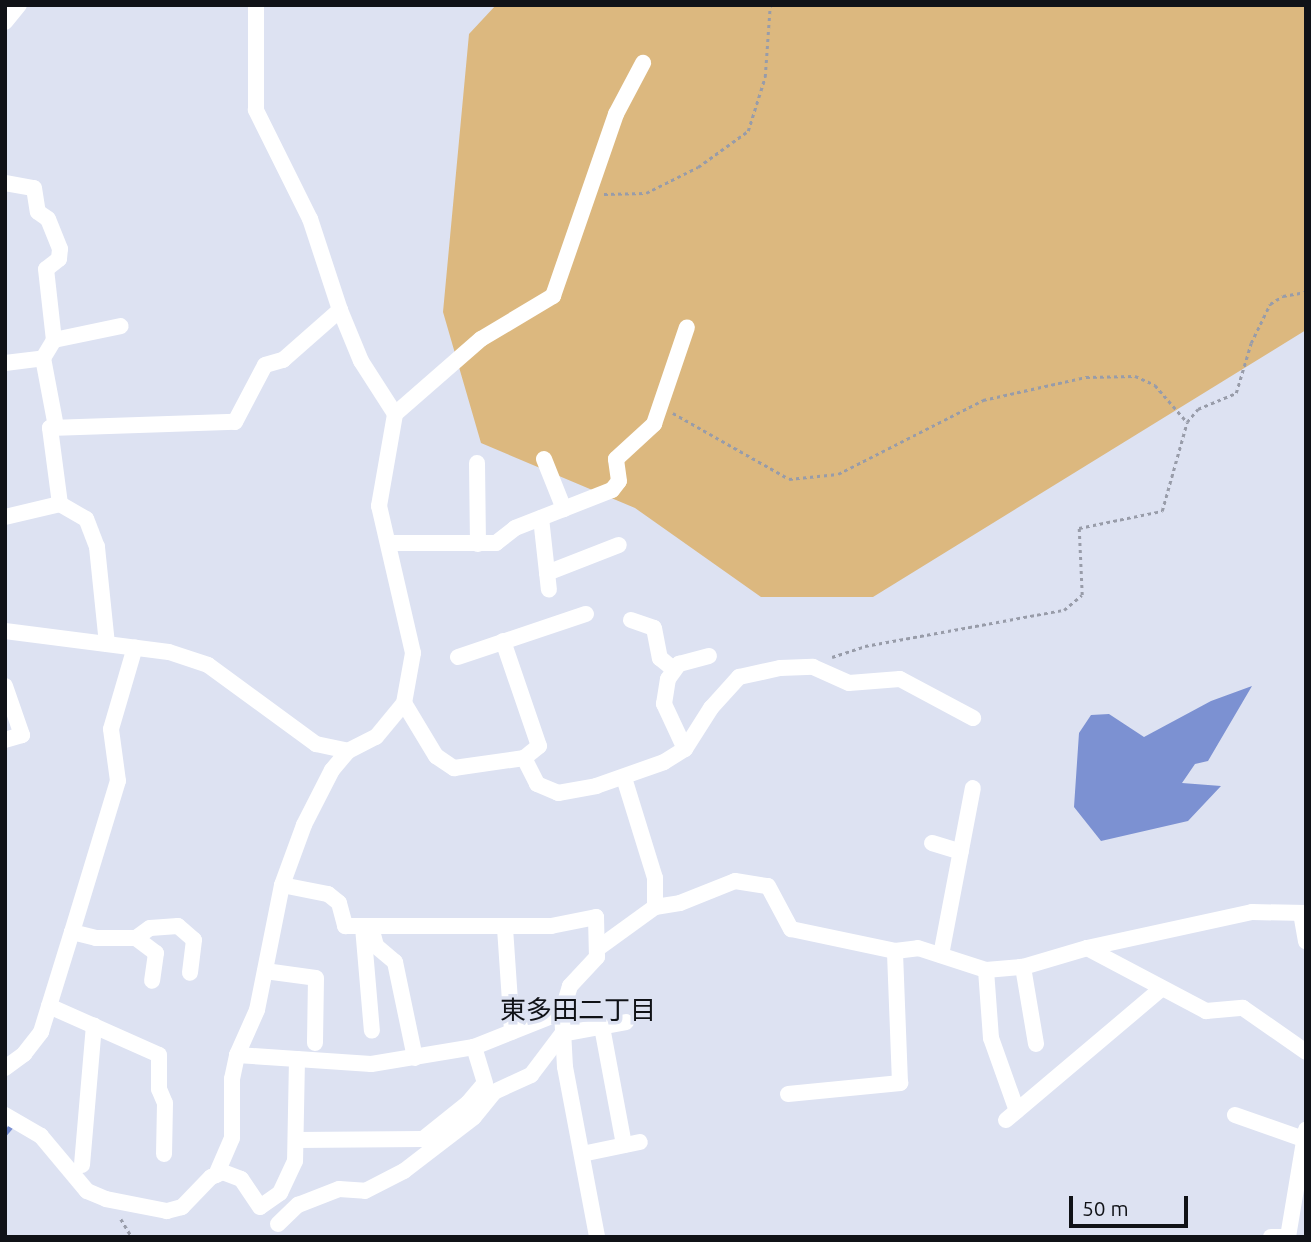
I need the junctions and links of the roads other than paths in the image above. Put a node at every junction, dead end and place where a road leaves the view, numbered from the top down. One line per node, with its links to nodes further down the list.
1 (19, 5): 3 (street)
2 (256, 5): 6 (street)
3 (5, 22)
4 (643, 63): 12 (street)
5 (5, 183): 9 (street)
6 (340, 310): 12 (street); 13 (street)
7 (121, 326): 9 (street)
8 (687, 327): 17 (street)
9 (54, 340): 10 (street)
10 (43, 358): 11 (street); 13 (street)
11 (5, 363)
12 (396, 414): 20 (street)
13 (56, 428): 16 (street)
14 (544, 459): 17 (street)
15 (477, 463): 21 (street)
16 (60, 504): 18 (street); 29 (street)
17 (564, 509): 19 (street)
18 (5, 517)
19 (541, 518): 21 (street); 23 (street)
20 (390, 543): 21 (street); 35 (street)
21 (478, 544)
22 (619, 545): 23 (street)
23 (547, 573): 24 (street)
24 (549, 590)
25 (586, 614): 28 (street)
26 (631, 620): 33 (street)
27 (5, 631): 29 (street)
28 (503, 641): 32 (street); 40 (street)
29 (107, 644): 30 (street)
30 (135, 647): 39 (street); 50 (street)
31 (709, 656): 33 (street)
32 (458, 657)
33 (673, 669): 38 (street)
34 (5, 686): 37 (street)
35 (404, 703): 39 (street); 40 (street)
36 (972, 719): 38 (street)
37 (5, 740)
38 (685, 749): 41 (street)
39 (348, 751): 45 (street)
40 (524, 758): 41 (street)
41 (624, 778): 46 (street)
42 (974, 788): 44 (street)
43 (932, 843): 44 (street)
44 (961, 852): 56 (street)
45 (282, 885): 48 (street); 59 (street)
46 (655, 907): 54 (street); 55 (street)
47 (1303, 913): 52 (street); 53 (street)
48 (367, 927): 49 (street); 68 (street); 76 (street)
49 (505, 928): 54 (street); 69 (street)
50 (72, 932): 51 (street); 63 (street)
51 (136, 938): 60 (street); 61 (street)
52 (1306, 942)
53 (1087, 948): 57 (street); 62 (street)
54 (597, 949): 64 (street)
55 (895, 951): 56 (street); 79 (street)
56 (941, 955): 58 (street)
57 (1023, 967): 58 (street); 72 (street)
58 (986, 970): 62 (street)
59 (265, 971): 71 (street); 75 (street)
60 (190, 973)
61 (152, 981)
62 (1161, 989): 74 (street)
63 (49, 1006): 66 (street); 78 (street)
64 (562, 1012): 69 (street); 70 (street)
65 (626, 1022): 67 (street)
66 (94, 1026): 84 (street); 86 (street)
67 (602, 1027): 70 (street); 85 (street)
68 (372, 1031)
69 (512, 1032): 73 (street)
70 (562, 1034): 85 (street); 89 (street)
71 (315, 1043)
72 (1036, 1044)
73 (474, 1047): 76 (street); 83 (street)
74 (1306, 1052)
75 (237, 1055): 77 (street); 87 (street)
76 (415, 1058): 77 (street)
77 (297, 1059): 83 (street)
78 (5, 1068)
79 (788, 1094)
80 (5, 1115): 87 (street)
81 (1235, 1115): 82 (street)
82 (1305, 1136): 92 (street)
83 (296, 1140): 88 (street)
84 (164, 1154)
85 (582, 1154): 90 (street)
86 (82, 1165)
87 (216, 1175): 88 (street)
88 (260, 1207): 89 (street)
89 (283, 1231)
90 (597, 1237)
91 (1271, 1237): 92 (street)
92 (1285, 1237)

